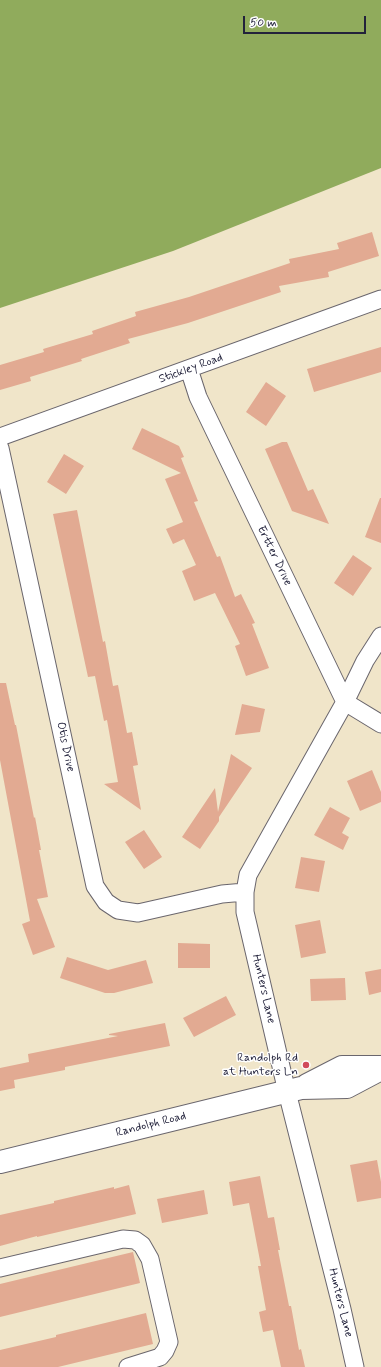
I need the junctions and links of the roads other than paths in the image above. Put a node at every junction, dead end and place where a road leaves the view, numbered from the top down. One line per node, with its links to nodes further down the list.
1 (381, 299): 2 (street, Stickley Road)
2 (189, 369): 3 (street, Stickley Road); 6 (street, Ertter Drive)
3 (0, 437)
4 (0, 448): 8 (street, Otis Drive)
5 (381, 636): 6 (street, Hunters Lane)
6 (345, 702): 7 (street); 8 (street, Hunters Lane)
7 (381, 724)
8 (245, 892): 10 (street, Hunters Lane)
9 (381, 1068): 10 (main road, Randolph Road)
10 (294, 1090): 11 (main road, Randolph Road); 14 (street, Hunters Lane)
11 (0, 1162)
12 (0, 1268): 13 (street)
13 (128, 1367)
14 (355, 1367)

